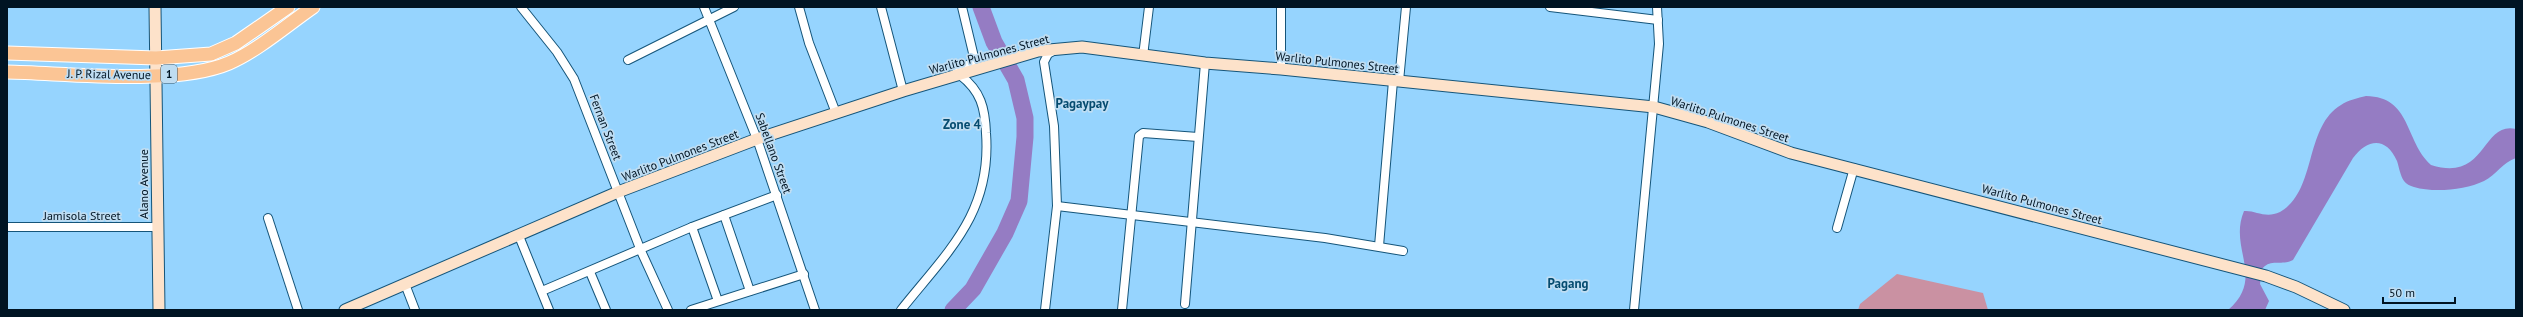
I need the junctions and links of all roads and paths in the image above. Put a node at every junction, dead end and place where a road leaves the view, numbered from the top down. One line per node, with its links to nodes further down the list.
1 (155, 7): 20 (street, Alano Avenue)
2 (288, 7): 20 (main road, J. P. Rizal Avenue / 1)
3 (313, 7): 26 (main road, J. P. Rizal Avenue / 1)
4 (521, 7): 35 (street, Fernan Street)
5 (704, 7): 15 (street, Sabellano Street)
6 (734, 7): 15 (street)
7 (798, 7): 31 (street)
8 (881, 7): 29 (street)
9 (962, 7): 27 (street)
10 (1149, 7): 19 (street)
11 (1281, 7): 23 (street)
12 (1406, 7): 28 (street)
13 (1550, 7): 16 (street)
14 (1658, 7): 16 (street)
15 (710, 20): 21 (street); 33 (street, Sabellano Street)
16 (1658, 20): 30 (street)
17 (1057, 48): 19 (street, Warlito Pulmones Street); 25 (street, Warlito Pulmones Street); 37 (street)
18 (7, 53): 20 (main road, J. P. Rizal Avenue / 1)
19 (1143, 56): 22 (street, Warlito Pulmones Street)
20 (156, 58): 26 (street, Alano Avenue)
21 (628, 60)
22 (1205, 63): 23 (street, Warlito Pulmones Street); 32 (street)
23 (1281, 69): 28 (street, Warlito Pulmones Street)
24 (7, 72): 26 (main road, J. P. Rizal Avenue / 1)
25 (960, 75): 27 (street, Warlito Pulmones Street); 66 (street)
26 (156, 76): 43 (street, Alano Avenue)
27 (949, 78): 29 (street, Warlito Pulmones Street)
28 (1396, 81): 30 (street, Warlito Pulmones Street); 47 (street)
29 (903, 91): 31 (street, Warlito Pulmones Street)
30 (1654, 107): 34 (street, Warlito Pulmones Street); 69 (street)
31 (836, 113): 33 (street, Warlito Pulmones Street)
32 (1198, 137): 39 (street); 41 (street)
33 (757, 140): 35 (street, Warlito Pulmones Street); 36 (street, Sabellano Street)
34 (1854, 168): 45 (street); 70 (street, Warlito Pulmones Street)
35 (618, 192): 46 (street, Warlito Pulmones Street); 48 (street, Fernan Street)
36 (777, 195): 38 (street); 51 (street, Sabellano Street)
37 (1057, 206): 39 (street); 67 (street)
38 (724, 215): 44 (street); 54 (street)
39 (1131, 215): 41 (street); 68 (street)
40 (268, 218): 58 (street)
41 (1192, 222): 47 (street); 56 (street)
42 (7, 227): 43 (street, Jamisola Street)
43 (156, 227): 57 (street, Alano Avenue)
44 (692, 227): 48 (street); 55 (street)
45 (1837, 228)
46 (519, 236): 52 (street, Warlito Pulmones Street); 53 (street)
47 (1379, 246): 49 (street)
48 (641, 251): 50 (street); 63 (street, Fernan Street)
49 (1404, 251)
50 (590, 272): 53 (street); 62 (street)
51 (804, 274): 54 (street); 65 (street, Sabellano Street)
52 (405, 284): 59 (street, Warlito Pulmones Street); 60 (street)
53 (542, 291): 61 (street)
54 (750, 291): 55 (street)
55 (718, 301): 64 (street)
56 (1186, 304)
57 (159, 310)
58 (298, 310)
59 (345, 310)
60 (415, 310)
61 (549, 310)
62 (606, 310)
63 (668, 310)
64 (691, 310)
65 (815, 310)
66 (900, 310)
67 (1045, 310)
68 (1122, 310)
69 (1634, 310)
70 (2344, 310)

